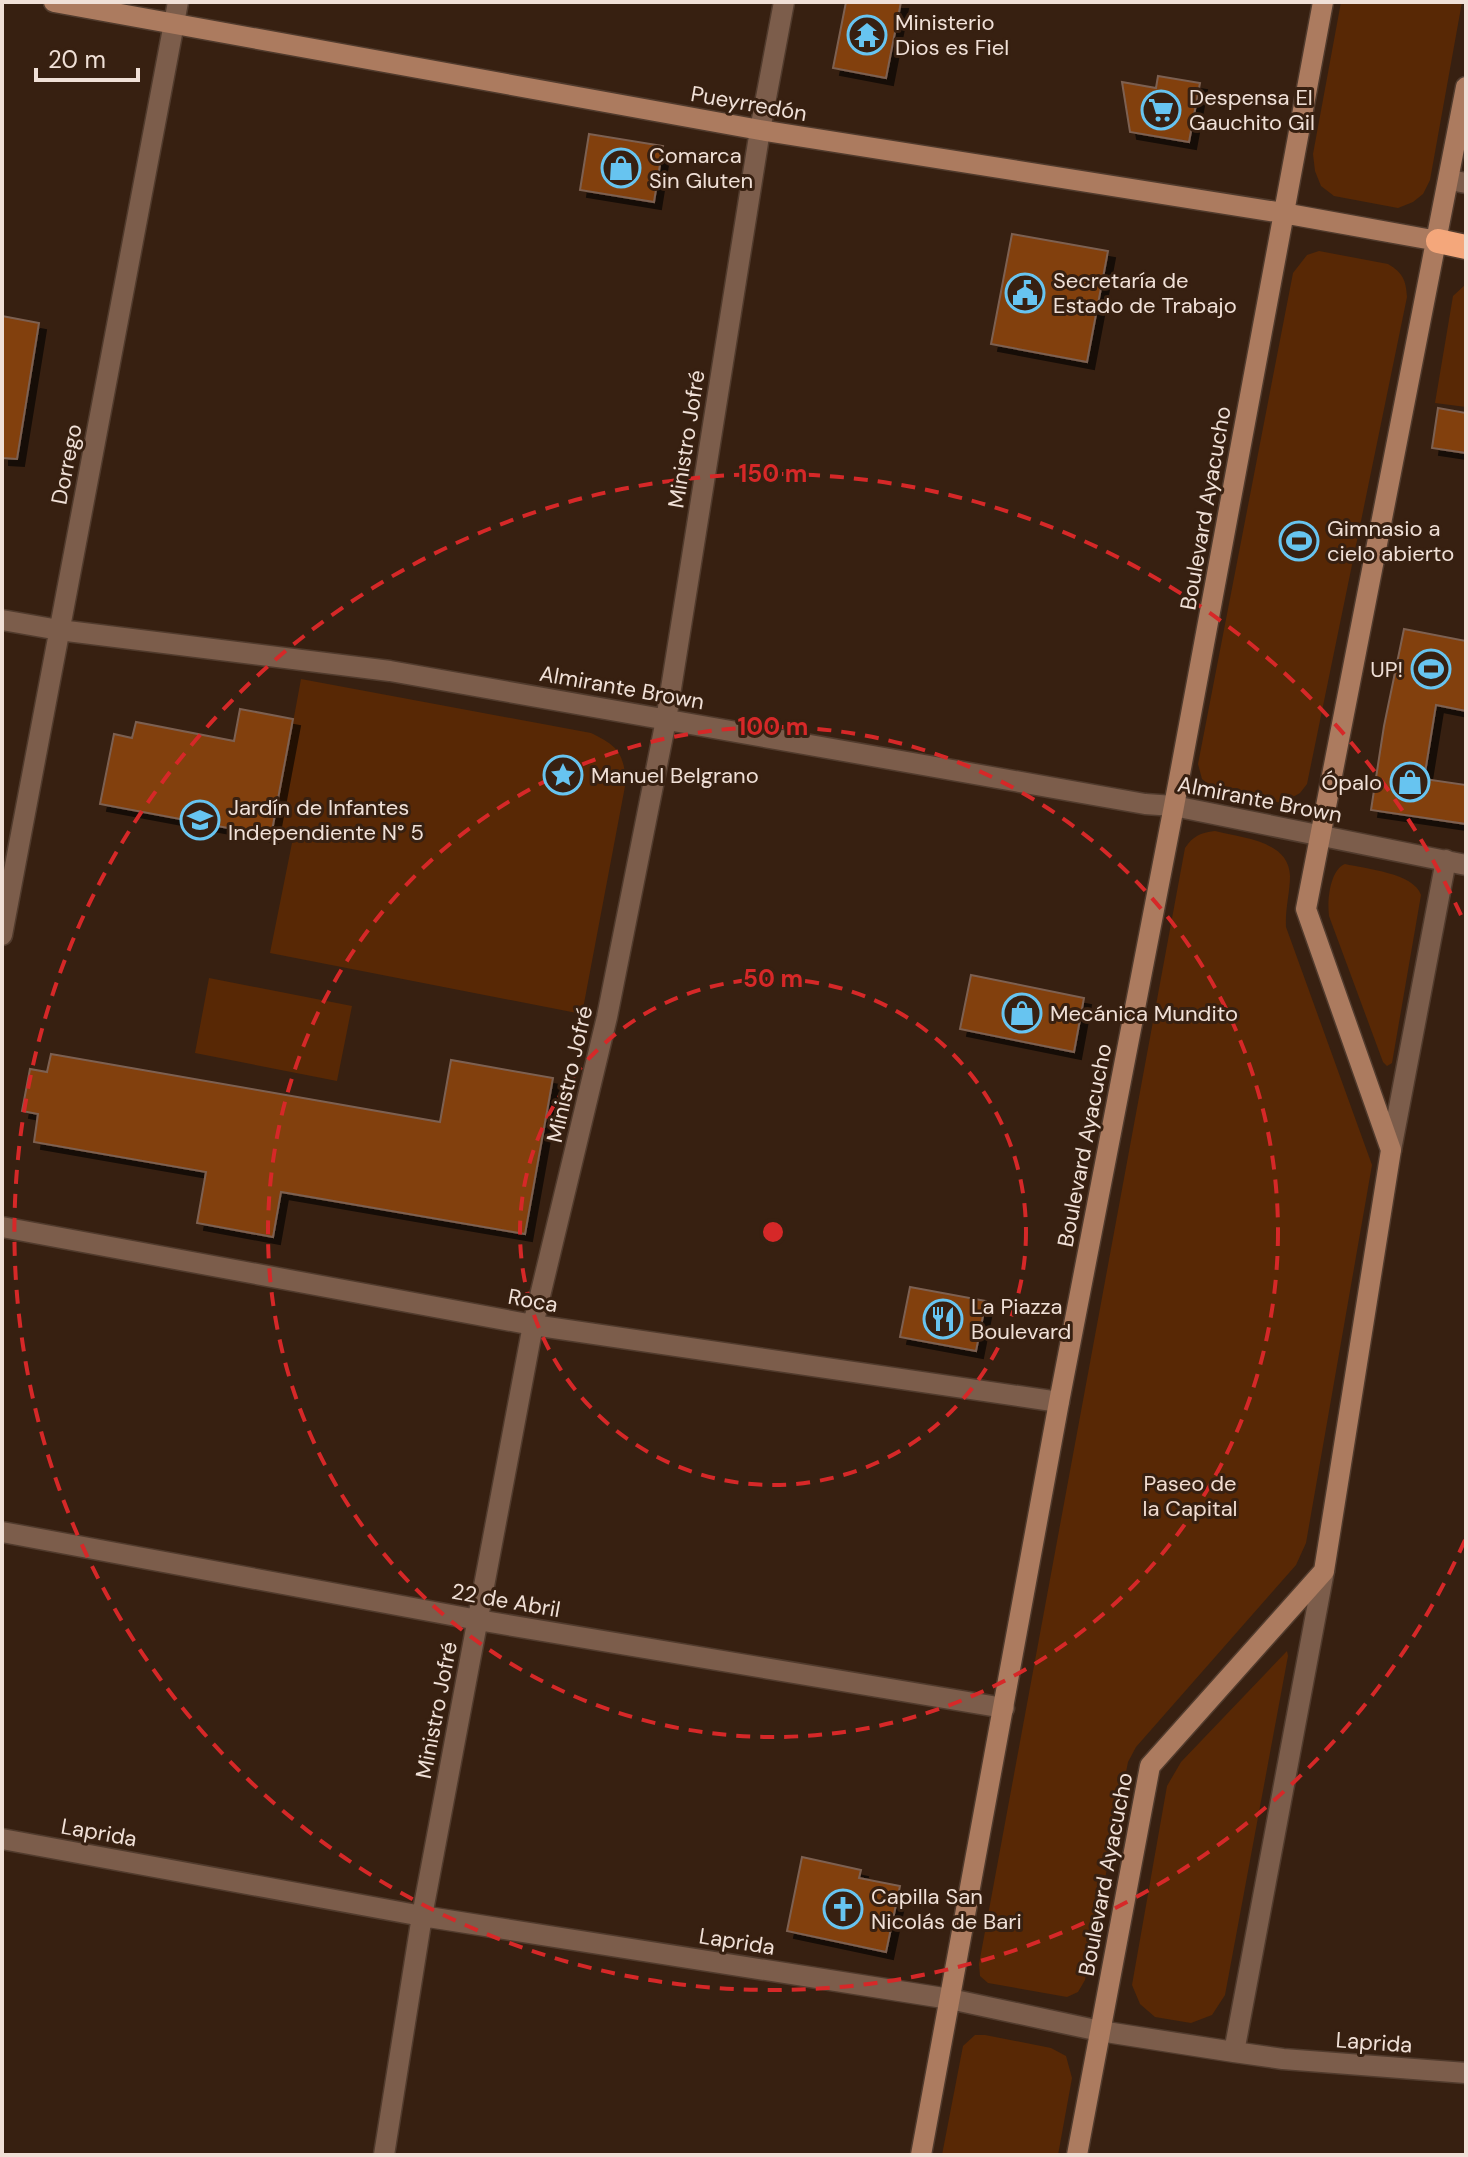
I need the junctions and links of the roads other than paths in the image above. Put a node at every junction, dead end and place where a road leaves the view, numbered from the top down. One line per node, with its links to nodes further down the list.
1 (54, 2): 5 (main road, Pueyrredón)
2 (178, 2): 5 (street, Dorrego)
3 (784, 2): 7 (street, Ministro Jofré)
4 (1323, 2): 9 (main road, Boulevard Ayacucho)
5 (174, 24): 7 (main road, Pueyrredón); 13 (street, Dorrego)
6 (1466, 87): 8 (main road)
7 (760, 130): 9 (main road, Pueyrredón); 14 (street, Ministro Jofré)
8 (1458, 182): 10 (main road)
9 (1283, 213): 10 (main road, Pueyrredón); 15 (main road, Boulevard Ayacucho)
10 (1438, 241): 11 (highway); 16 (main road)
11 (1466, 247)
12 (2, 620): 13 (street, Almirante Brown)
13 (59, 630): 14 (street, Almirante Brown); 18 (street, Dorrego)
14 (666, 720): 15 (street, Almirante Brown); 21 (street, Ministro Jofré)
15 (1174, 806): 16 (street, Almirante Brown); 22 (main road, Boulevard Ayacucho)
16 (1319, 834): 17 (street, Almirante Brown); 19 (main road)
17 (1456, 863): 19 (street)
18 (2, 935)
19 (1391, 1150): 24 (main road)
20 (2, 1227): 21 (street, Roca)
21 (533, 1325): 22 (street, Roca); 25 (street, Ministro Jofré)
22 (1059, 1402): 26 (main road, Boulevard Ayacucho)
23 (2, 1532): 25 (street, 22 de Abril)
24 (1324, 1571): 30 (main road, Boulevard Ayacucho); 31 (street)
25 (478, 1620): 26 (street, 22 de Abril); 28 (street, Ministro Jofré)
26 (1004, 1708): 29 (main road, Boulevard Ayacucho)
27 (2, 1839): 28 (street, Laprida)
28 (422, 1916): 29 (street, Laprida); 33 (street, Ministro Jofré)
29 (950, 1999): 30 (street, Laprida); 34 (main road, Boulevard Ayacucho)
30 (1100, 2031): 31 (street, Laprida); 35 (main road, Boulevard Ayacucho)
31 (1234, 2052): 32 (street, Laprida)
32 (1466, 2073)
33 (384, 2155)
34 (921, 2155)
35 (1077, 2155)

